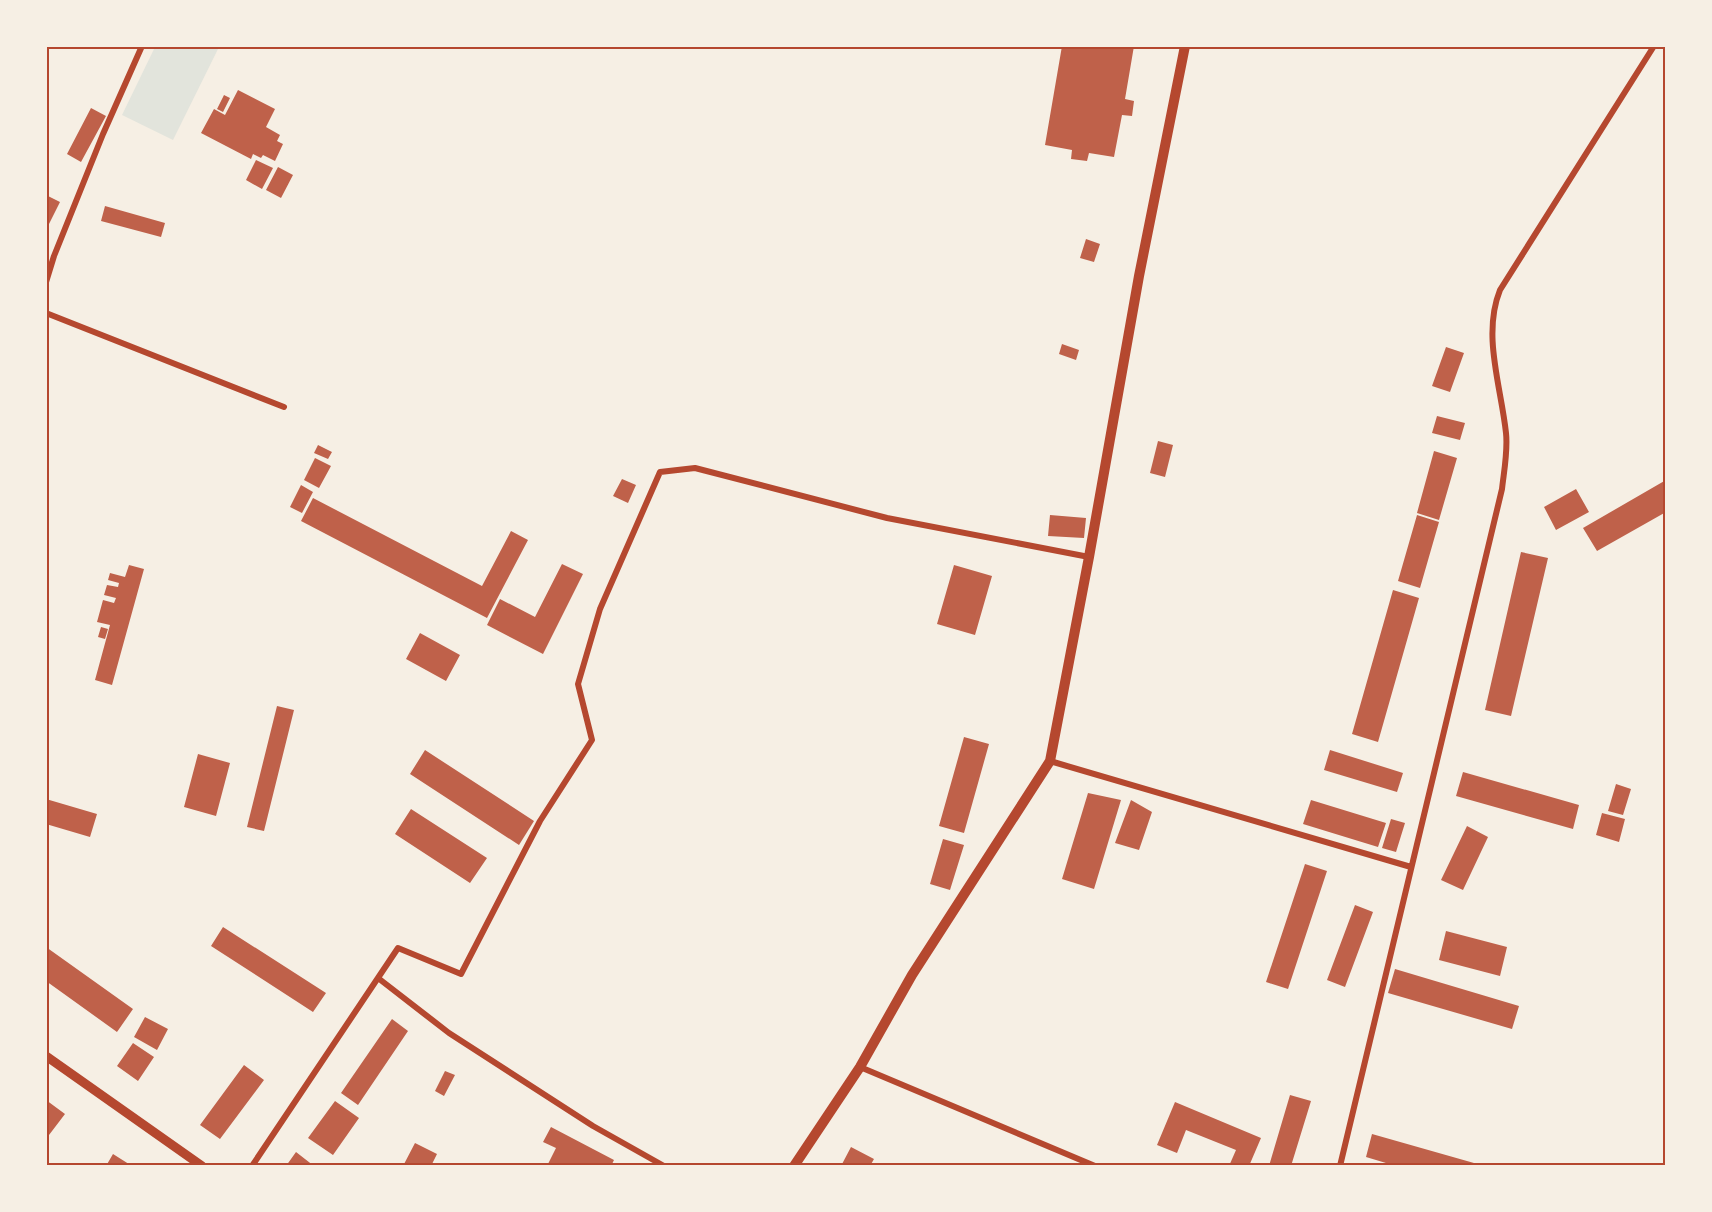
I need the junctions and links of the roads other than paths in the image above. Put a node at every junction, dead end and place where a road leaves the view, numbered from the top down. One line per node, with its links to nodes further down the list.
1 (142, 46): 4 (street)
2 (1185, 46): 7 (main road)
3 (1653, 46): 9 (street)
4 (46, 282)
5 (46, 313): 6 (street)
6 (284, 407)
7 (1089, 557): 8 (main road); 10 (street)
8 (1050, 761): 9 (street); 12 (main road)
9 (1411, 867): 18 (street)
10 (378, 978): 14 (street); 15 (street)
11 (46, 1056): 13 (street)
12 (860, 1067): 16 (main road); 17 (street)
13 (202, 1166)
14 (252, 1166)
15 (664, 1166)
16 (794, 1166)
17 (1095, 1166)
18 (1340, 1166)

